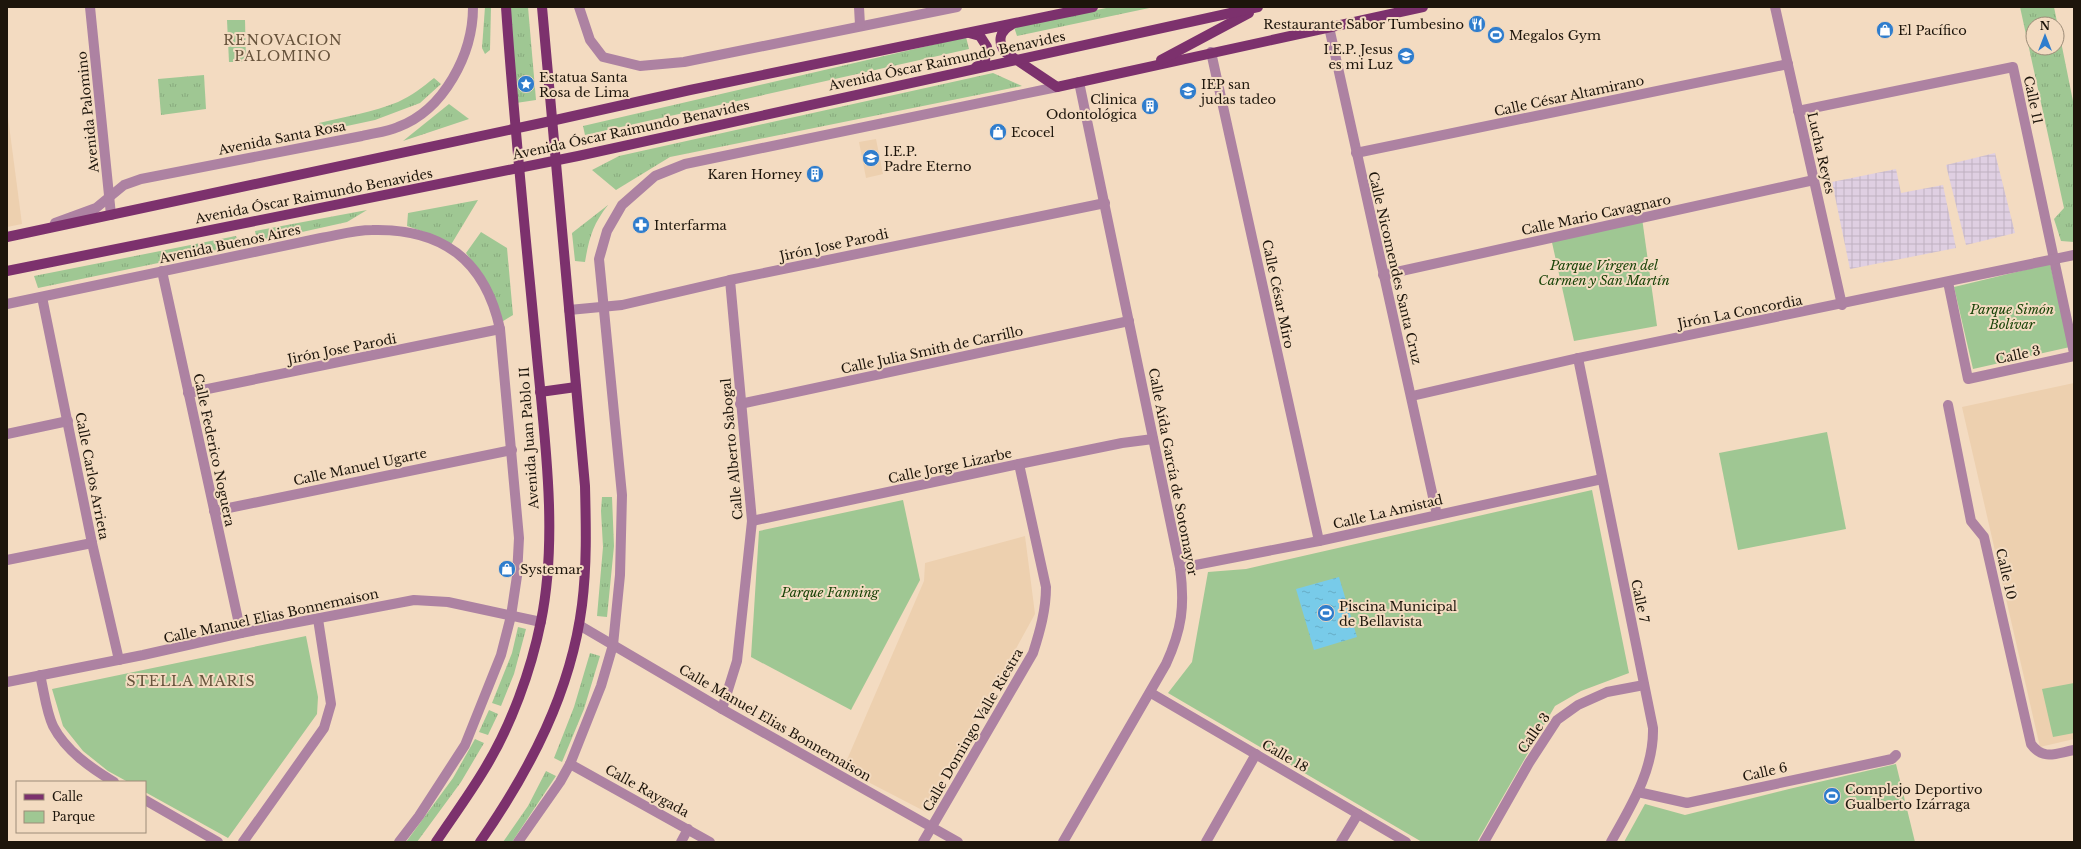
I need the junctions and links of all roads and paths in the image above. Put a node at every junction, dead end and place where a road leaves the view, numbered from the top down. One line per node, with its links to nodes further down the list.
1 (90, 7): 30 (street, Avenida Palomino)
2 (473, 7): 30 (street, Avenida Santa Rosa)
3 (506, 7): 25 (main road, Avenida Juan Pablo II)
4 (542, 7): 24 (main road)
5 (578, 7): 13 (street)
6 (859, 7): 13 (street)
7 (957, 7): 13 (street)
8 (1093, 7): 12 (main road, Avenida Óscar Raimundo Benavides)
9 (1259, 7): 17 (main road, Avenida Óscar Raimundo Benavides); 19 (main road)
10 (1422, 7): 14 (main road)
11 (1775, 7): 18 (street, Lucha Reyes)
12 (1012, 24): 15 (main road, Avenida Óscar Raimundo Benavides); 17 (main road)
13 (860, 25)
14 (1329, 27): 16 (main road); 26 (street, Calle Nicomendes Santa Cruz)
15 (967, 33): 20 (main road); 24 (main road, Avenida Óscar Raimundo Benavides)
16 (1211, 52): 19 (main road); 68 (street, Calle César Miro)
17 (1015, 60): 20 (main road, Avenida Óscar Raimundo Benavides); 22 (main road)
18 (1788, 64): 23 (street, Lucha Reyes); 26 (street, Calle César Altamirano)
19 (1149, 66): 21 (main road)
20 (975, 68): 27 (main road, Avenida Óscar Raimundo Benavides)
21 (1078, 82): 22 (main road); 31 (street, Calle Aída García de Sotomayor)
22 (1057, 87): 46 (street)
23 (1798, 111): 29 (street, Lucha Reyes); 37 (street, Calle 11)
24 (552, 121): 25 (main road, Avenida Óscar Raimundo Benavides); 27 (main road)
25 (515, 129): 28 (main road, Avenida Juan Pablo II); 32 (main road, Avenida Óscar Raimundo Benavides)
26 (1356, 153): 40 (street, Calle Nicomendes Santa Cruz)
27 (556, 160): 28 (main road, Avenida Óscar Raimundo Benavides); 47 (main road)
28 (519, 168): 38 (main road, Avenida Óscar Raimundo Benavides); 54 (main road, Avenida Juan Pablo II)
29 (1814, 180): 40 (street, Calle Mario Cavagnaro); 45 (street, Lucha Reyes)
30 (110, 196): 32 (street, Avenida Palomino); 33 (street, Avenida Santa Rosa)
31 (1105, 203): 41 (street, Jirón Jose Parodi); 48 (street, Calle Aída García de Sotomayor)
32 (111, 215): 33 (main road, Avenida Óscar Raimundo Benavides)
33 (34, 231): 34 (main road, Avenida Óscar Raimundo Benavides)
34 (7, 237)
35 (457, 252): 39 (street, Avenida Buenos Aires); 49 (street, Avenida Juan Pablo II)
36 (2074, 255): 37 (street, Jirón La Concordia)
37 (2054, 260): 42 (street, Jirón La Concordia); 50 (street, Calle 11)
38 (7, 271)
39 (162, 271): 43 (street, Avenida Buenos Aires); 55 (street, Calle Federico Noguera)
40 (1383, 275): 56 (street, Calle Nicomendes Santa Cruz)
41 (730, 280): 46 (street, Jirón Jose Parodi); 57 (street, Calle Alberto Sabogal)
42 (1948, 282): 45 (street, Jirón La Concordia); 51 (street, Calle 3)
43 (42, 297): 44 (street, Avenida Buenos Aires); 59 (street, Calle Carlos Arrieta)
44 (7, 304)
45 (1842, 305): 52 (street, Jirón La Concordia)
46 (603, 308): 47 (street, Jirón Jose Parodi); 77 (street)
47 (568, 310): 53 (main road)
48 (1129, 321): 57 (street, Calle Julia Smith de Carrillo); 61 (street, Calle Aída García de Sotomayor)
49 (500, 329): 55 (street, Jirón Jose Parodi); 62 (street, Avenida Juan Pablo II)
50 (2074, 353)
51 (2074, 356)
52 (1578, 358): 56 (street, Jirón La Concordia); 64 (street, Calle 7)
53 (576, 387): 54 (main road); 75 (main road)
54 (540, 392): 74 (main road, Avenida Juan Pablo II)
55 (188, 393): 65 (street, Calle Federico Noguera)
56 (1412, 396): 66 (street, Calle Nicomendes Santa Cruz)
57 (740, 404): 67 (street, Calle Alberto Sabogal)
58 (1948, 405): 84 (street, Calle 10)
59 (68, 421): 60 (street); 69 (street, Calle Carlos Arrieta)
60 (7, 434)
61 (1154, 439): 63 (street, Calle Jorge Lizarbe); 71 (street, Calle Aída García de Sotomayor)
62 (512, 450): 65 (street, Calle Manuel Ugarte); 72 (street, Avenida Juan Pablo II)
63 (1019, 464): 67 (street, Calle Jorge Lizarbe); 92 (street, Calle Domingo Valle Riestra)
64 (1602, 480): 66 (street, Calle La Amistad); 81 (street, Calle 7)
65 (214, 511): 76 (street, Calle Federico Noguera)
66 (1437, 515): 68 (street, Calle La Amistad)
67 (752, 521): 83 (street, Calle Alberto Sabogal)
68 (1319, 541): 71 (street, Calle La Amistad)
69 (92, 543): 70 (street); 78 (street, Calle Carlos Arrieta)
70 (7, 560)
71 (1180, 568): 82 (street, Calle Aída García de Sotomayor)
72 (511, 616): 73 (street, Calle Manuel Elias Bonnemaison); 74 (street, Calle Manuel Elias Bonnemaison); 96 (street, Avenida Juan Pablo II)
73 (318, 619): 76 (street, Calle Manuel Elias Bonnemaison); 95 (street)
74 (541, 622): 97 (main road, Avenida Juan Pablo II)
75 (579, 625): 77 (street, Calle Manuel Elias Bonnemaison); 98 (main road)
76 (241, 633): 78 (street, Calle Manuel Elias Bonnemaison)
77 (613, 645): 83 (street, Calle Manuel Elias Bonnemaison); 87 (street)
78 (119, 660): 79 (street, Calle Manuel Elias Bonnemaison)
79 (40, 675): 80 (street, Calle Manuel Elias Bonnemaison); 88 (street)
80 (7, 682)
81 (1644, 685): 89 (street, Calle 7); 108 (street, Calle 3)
82 (1151, 693): 85 (street, Calle 18); 104 (street, Calle Aída García de Sotomayor)
83 (722, 709): 92 (street, Calle Manuel Elias Bonnemaison)
84 (2074, 750)
85 (1256, 754): 91 (street, Calle 18); 105 (street)
86 (1896, 755): 89 (street, Calle 6)
87 (570, 764): 93 (street, Calle Raygada); 99 (street)
88 (113, 781)
89 (1638, 792): 109 (street, Calle 7)
90 (146, 801): 94 (street)
91 (1358, 814): 106 (street); 107 (street, Calle 18)
92 (931, 828): 102 (street, Calle Domingo Valle Riestra); 103 (street, Calle Manuel Elias Bonnemaison)
93 (688, 829): 100 (street); 101 (street, Calle Raygada)
94 (218, 842)
95 (242, 842)
96 (399, 842)
97 (437, 842)
98 (480, 842)
99 (518, 842)
100 (681, 842)
101 (710, 842)
102 (923, 842)
103 (958, 842)
104 (1062, 842)
105 (1206, 842)
106 (1342, 842)
107 (1406, 842)
108 (1484, 842)
109 (1611, 842)

